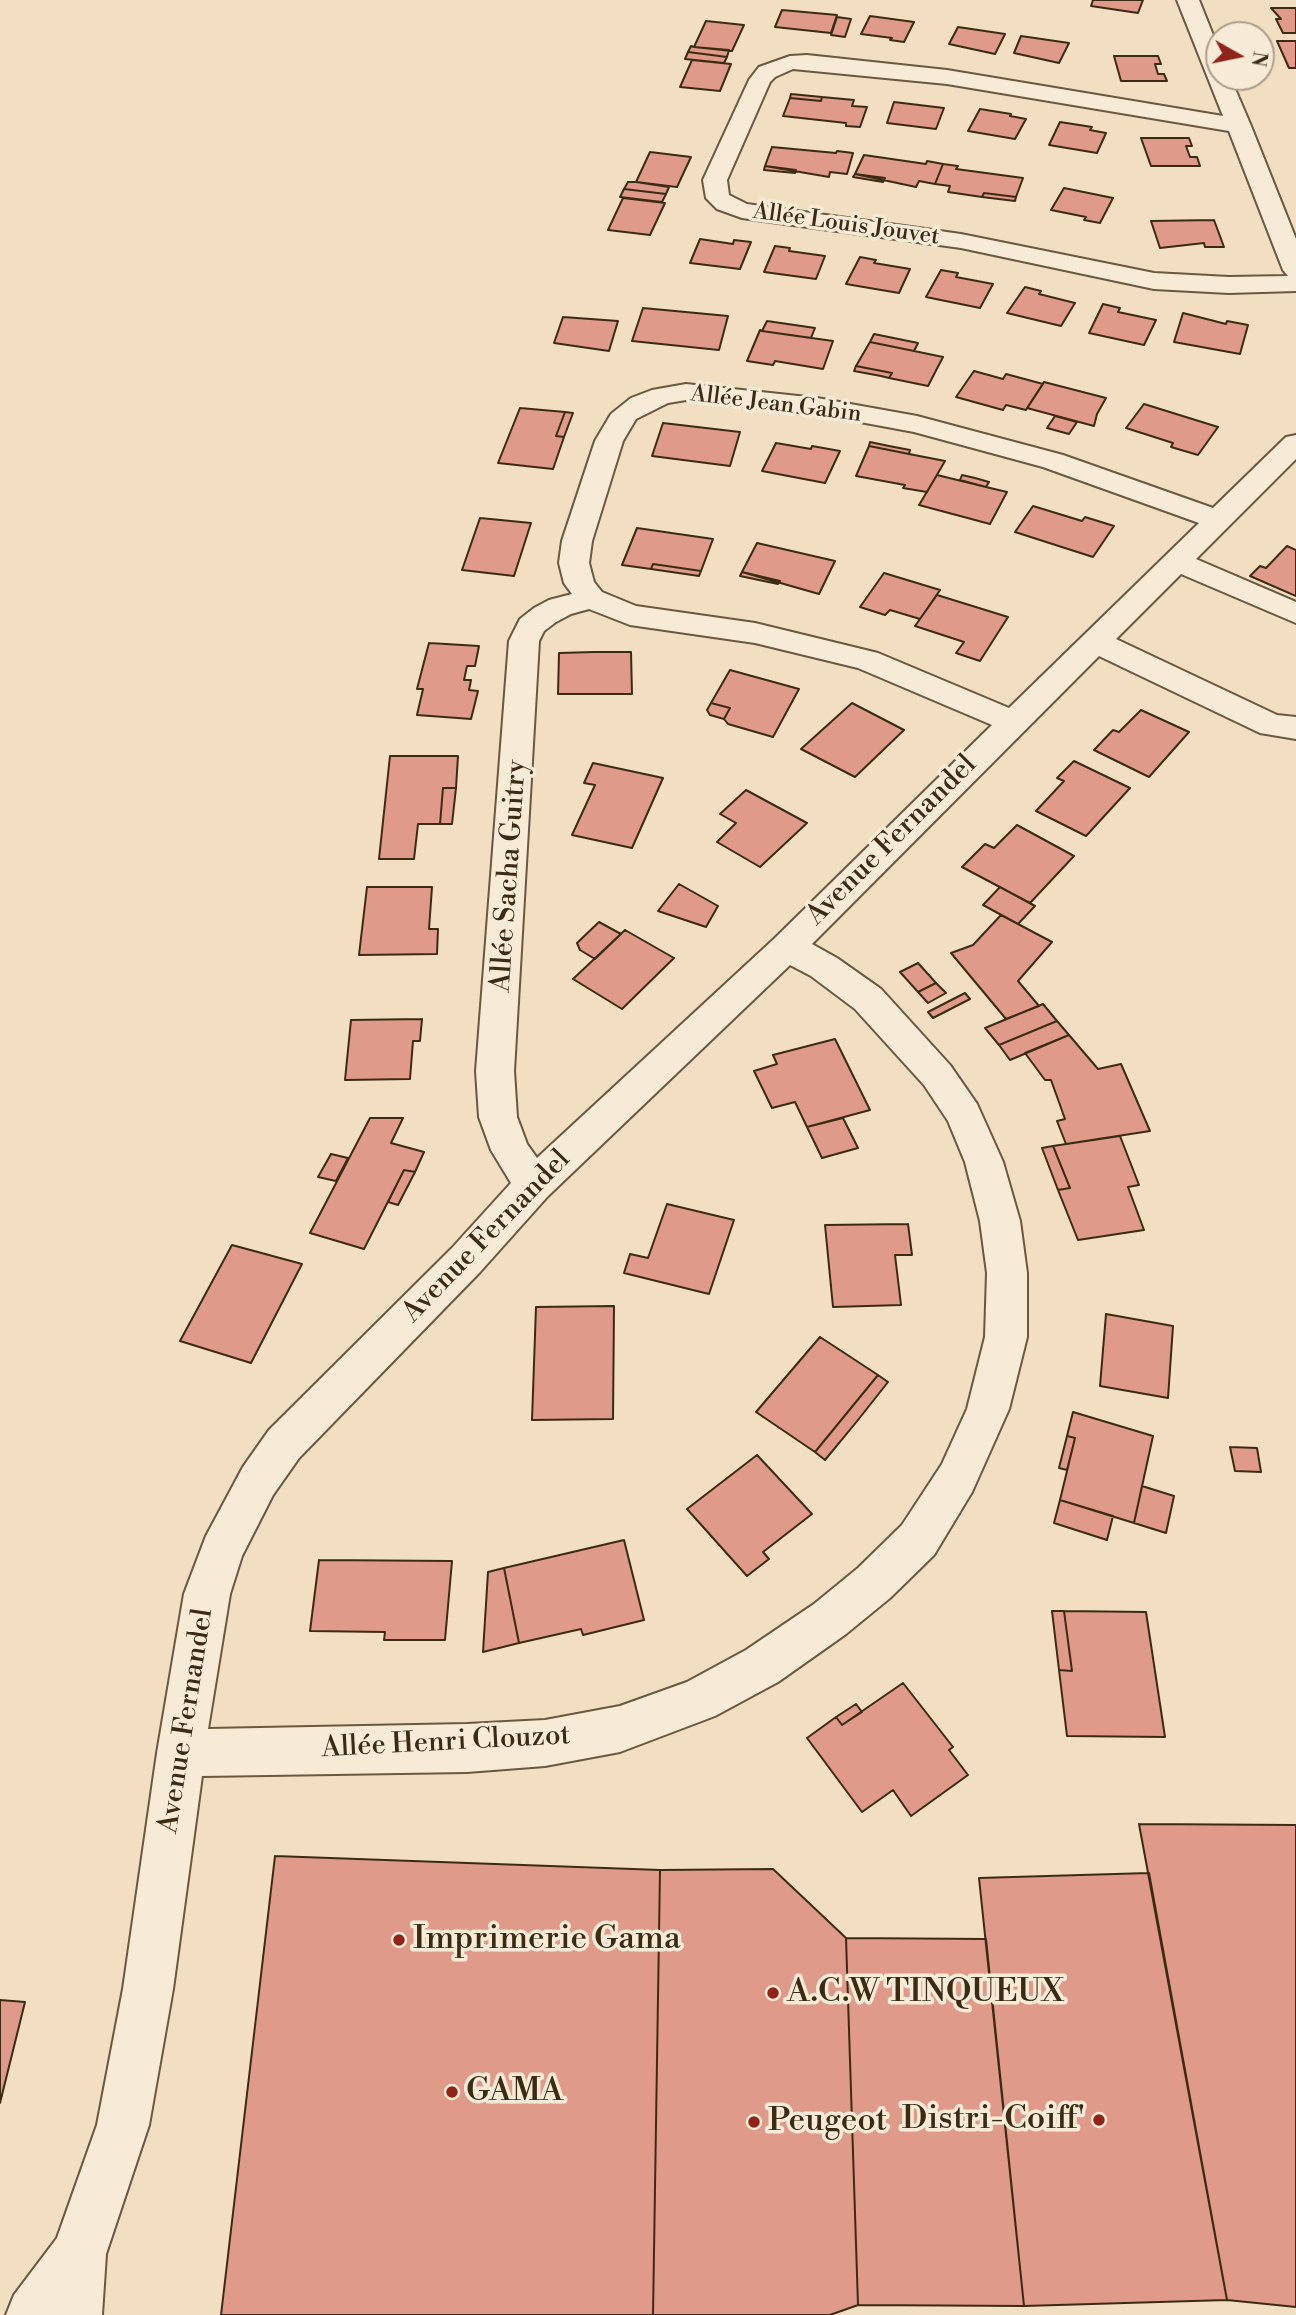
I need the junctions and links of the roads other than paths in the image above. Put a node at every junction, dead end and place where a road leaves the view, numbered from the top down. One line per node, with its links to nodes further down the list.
1 (1188, 0): 2 (street)
2 (1239, 126): 3 (street); 4 (street, Allée Louis Jouvet)
3 (1296, 270)
4 (1296, 283)
5 (1296, 443): 6 (street, Avenue Fernandel)
6 (1219, 520): 7 (street, Avenue Fernandel); 8 (street, Allée Jean Gabin)
7 (1176, 561): 9 (street); 10 (street, Avenue Fernandel)
8 (591, 599): 11 (street); 14 (street, Allée Sacha Guitry)
9 (1296, 614)
10 (1094, 641): 11 (street, Avenue Fernandel); 12 (street)
11 (1011, 721): 13 (street, Avenue Fernandel)
12 (1296, 728)
13 (787, 947): 14 (street, Avenue Fernandel); 15 (street, Allée Henri Clouzot)
14 (534, 1185): 15 (street, Avenue Fernandel)
15 (181, 1754): 16 (street, Avenue Fernandel)
16 (79, 2255): 17 (street); 18 (street)
17 (34, 2315)
18 (74, 2315)

